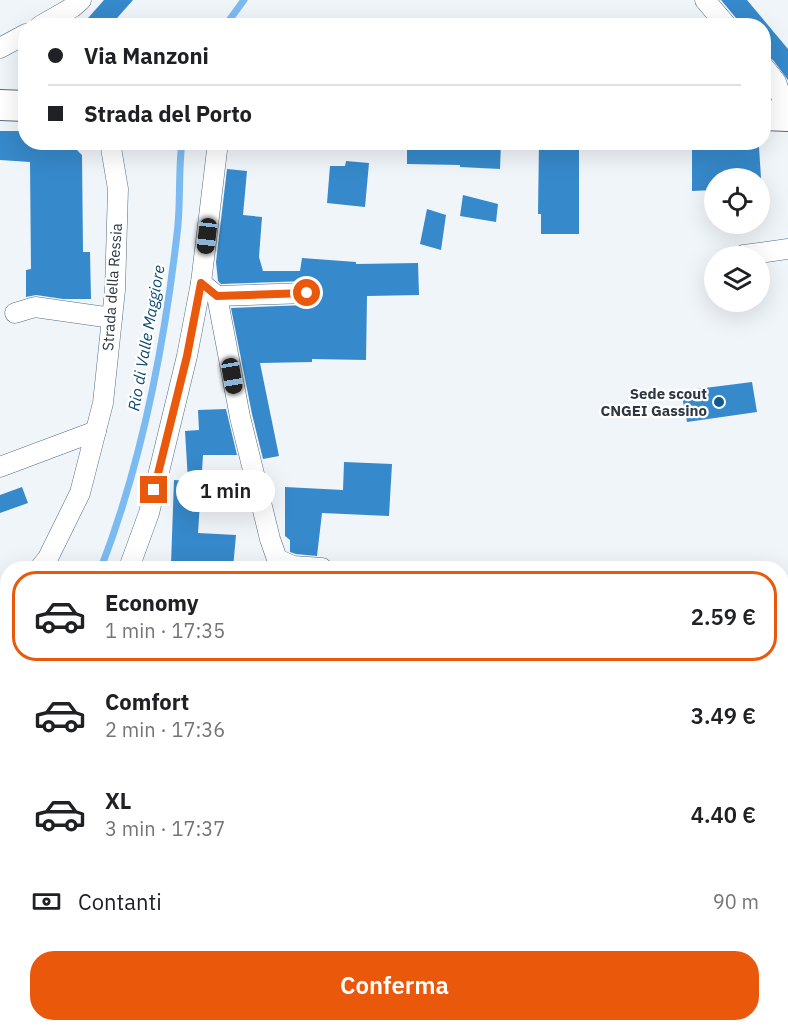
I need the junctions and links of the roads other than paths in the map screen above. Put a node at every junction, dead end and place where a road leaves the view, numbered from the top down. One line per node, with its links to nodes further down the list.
1 (81, 0): 3 (street)
2 (705, 0): 4 (street)
3 (54, 18)
4 (720, 18)
5 (18, 38): 6 (street)
6 (0, 48)
7 (771, 76): 11 (street)
8 (0, 105): 9 (main road)
9 (18, 106)
10 (771, 116): 11 (main road)
11 (788, 116)
12 (111, 150): 20 (street, Strada della Ressia)
13 (217, 150): 16 (street)
14 (788, 249): 15 (street)
15 (770, 251)
16 (201, 283): 18 (street); 24 (street)
17 (307, 293): 18 (street)
18 (217, 296): 25 (street)
19 (15, 313): 20 (street)
20 (112, 318): 21 (street, Strada della Ressia)
21 (96, 431): 22 (street); 23 (street, Strada della Ressia)
22 (0, 467)
23 (46, 561)
24 (132, 561)
25 (282, 561)

